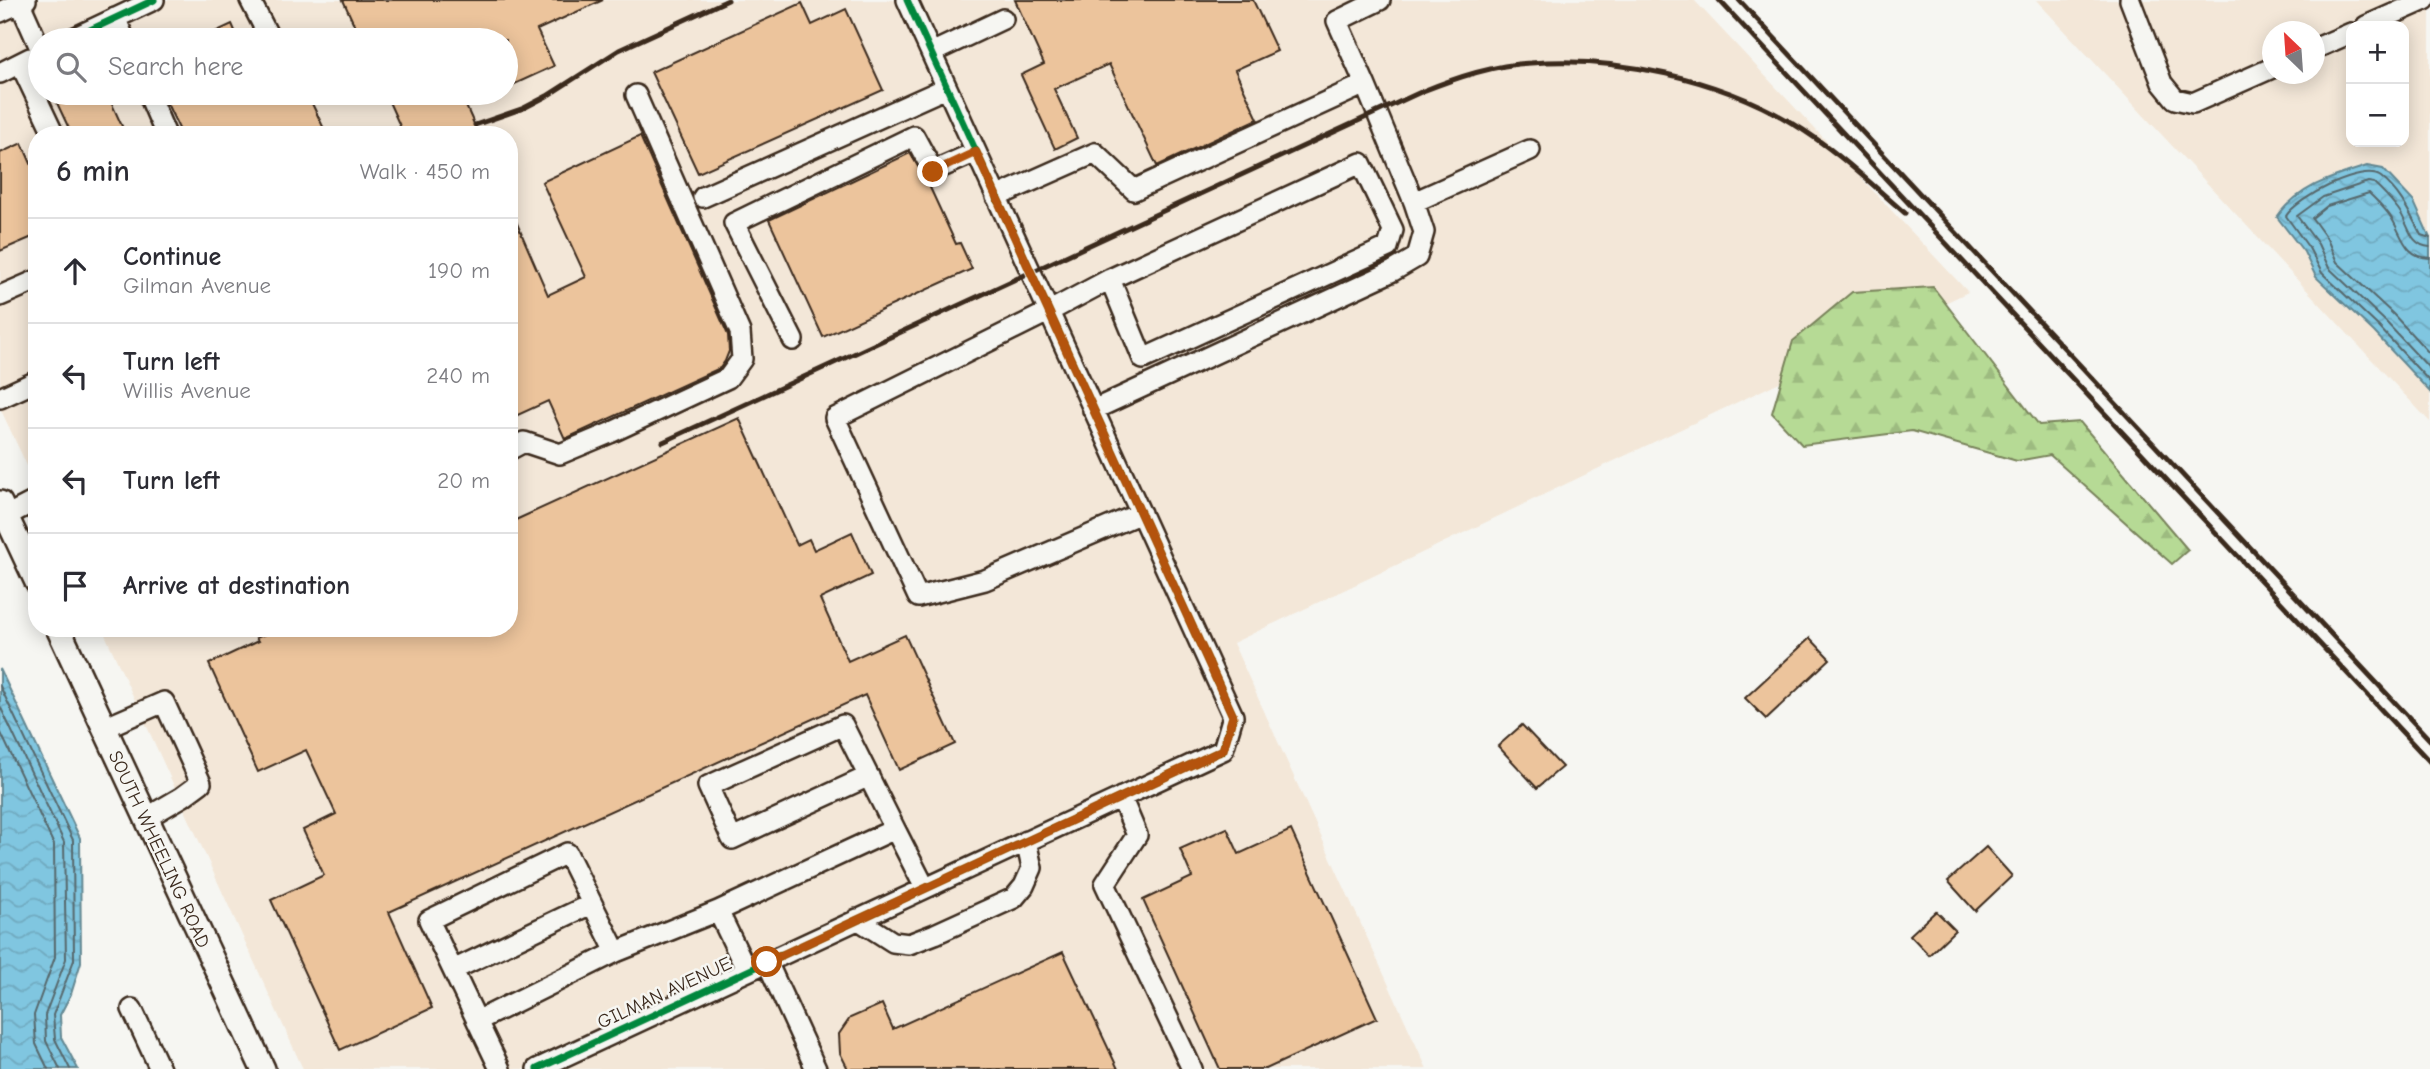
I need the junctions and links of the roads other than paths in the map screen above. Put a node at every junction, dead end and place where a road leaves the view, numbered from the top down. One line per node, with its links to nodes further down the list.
1 (154, 0): 9 (street)
2 (250, 0): 15 (street)
3 (907, 0): 18 (street)
4 (1380, 0): 24 (street)
5 (2130, 0): 22 (street)
6 (2425, 0): 11 (street)
7 (23, 1): 8 (street); 12 (street)
8 (0, 12)
9 (115, 18): 13 (street); 14 (street)
10 (1003, 19): 18 (street)
11 (2377, 21)
12 (32, 28)
13 (94, 28)
14 (120, 28)
15 (264, 28)
16 (2346, 35): 17 (street)
17 (2325, 45)
18 (931, 53): 25 (street)
19 (28, 58): 20 (street)
20 (20, 63): 21 (street); 23 (street)
21 (0, 72)
22 (2262, 73)
23 (28, 80)
24 (1365, 84): 34 (street); 35 (street)
25 (946, 88): 32 (street); 33 (street)
26 (636, 95): 44 (street)
27 (40, 105): 29 (street)
28 (153, 105): 30 (street)
29 (50, 126)
30 (162, 126)
31 (1530, 150): 35 (street)
32 (976, 152): 34 (street); 40 (street)
33 (704, 197)
34 (996, 197): 39 (street)
35 (1414, 202): 43 (street)
36 (1110, 279): 36 (street); 39 (street)
37 (28, 284): 38 (street)
38 (0, 296)
39 (1048, 312): 43 (street); 47 (street)
40 (793, 340)
41 (28, 385): 42 (street)
42 (0, 398)
43 (1093, 410): 47 (street)
44 (518, 445)
45 (28, 502): 46 (street)
46 (3, 509): 48 (main road)
47 (1141, 513): 52 (street, GILMAN AVENUE)
48 (28, 563)
49 (62, 637): 50 (main road, SOUTH WHEELING ROAD)
50 (104, 727): 53 (main road, SOUTH WHEELING ROAD); 53 (street)
51 (869, 776): 51 (street); 54 (street)
52 (1121, 797): 55 (street, GILMAN AVENUE); 72 (street)
53 (146, 818): 68 (main road, SOUTH WHEELING ROAD)
54 (895, 828): 56 (street); 58 (street)
55 (1026, 841): 56 (street, GILMAN AVENUE); 59 (street)
56 (925, 888): 59 (street, GILMAN AVENUE)
57 (591, 904): 60 (street); 62 (street); 62 (street)
58 (718, 911): 60 (street); 63 (street)
59 (858, 919): 61 (street, GILMAN AVENUE)
60 (616, 952): 65 (street)
61 (767, 962): 63 (street, GILMAN AVENUE); 71 (street)
62 (453, 970): 65 (street)
63 (747, 971): 66 (street, GILMAN AVENUE)
64 (132, 1009): 67 (street)
65 (477, 1021): 69 (street)
66 (565, 1063): 70 (street, GILMAN AVENUE)
67 (160, 1069)
68 (263, 1069)
69 (499, 1069)
70 (537, 1069)
71 (816, 1069)
72 (1192, 1069)

